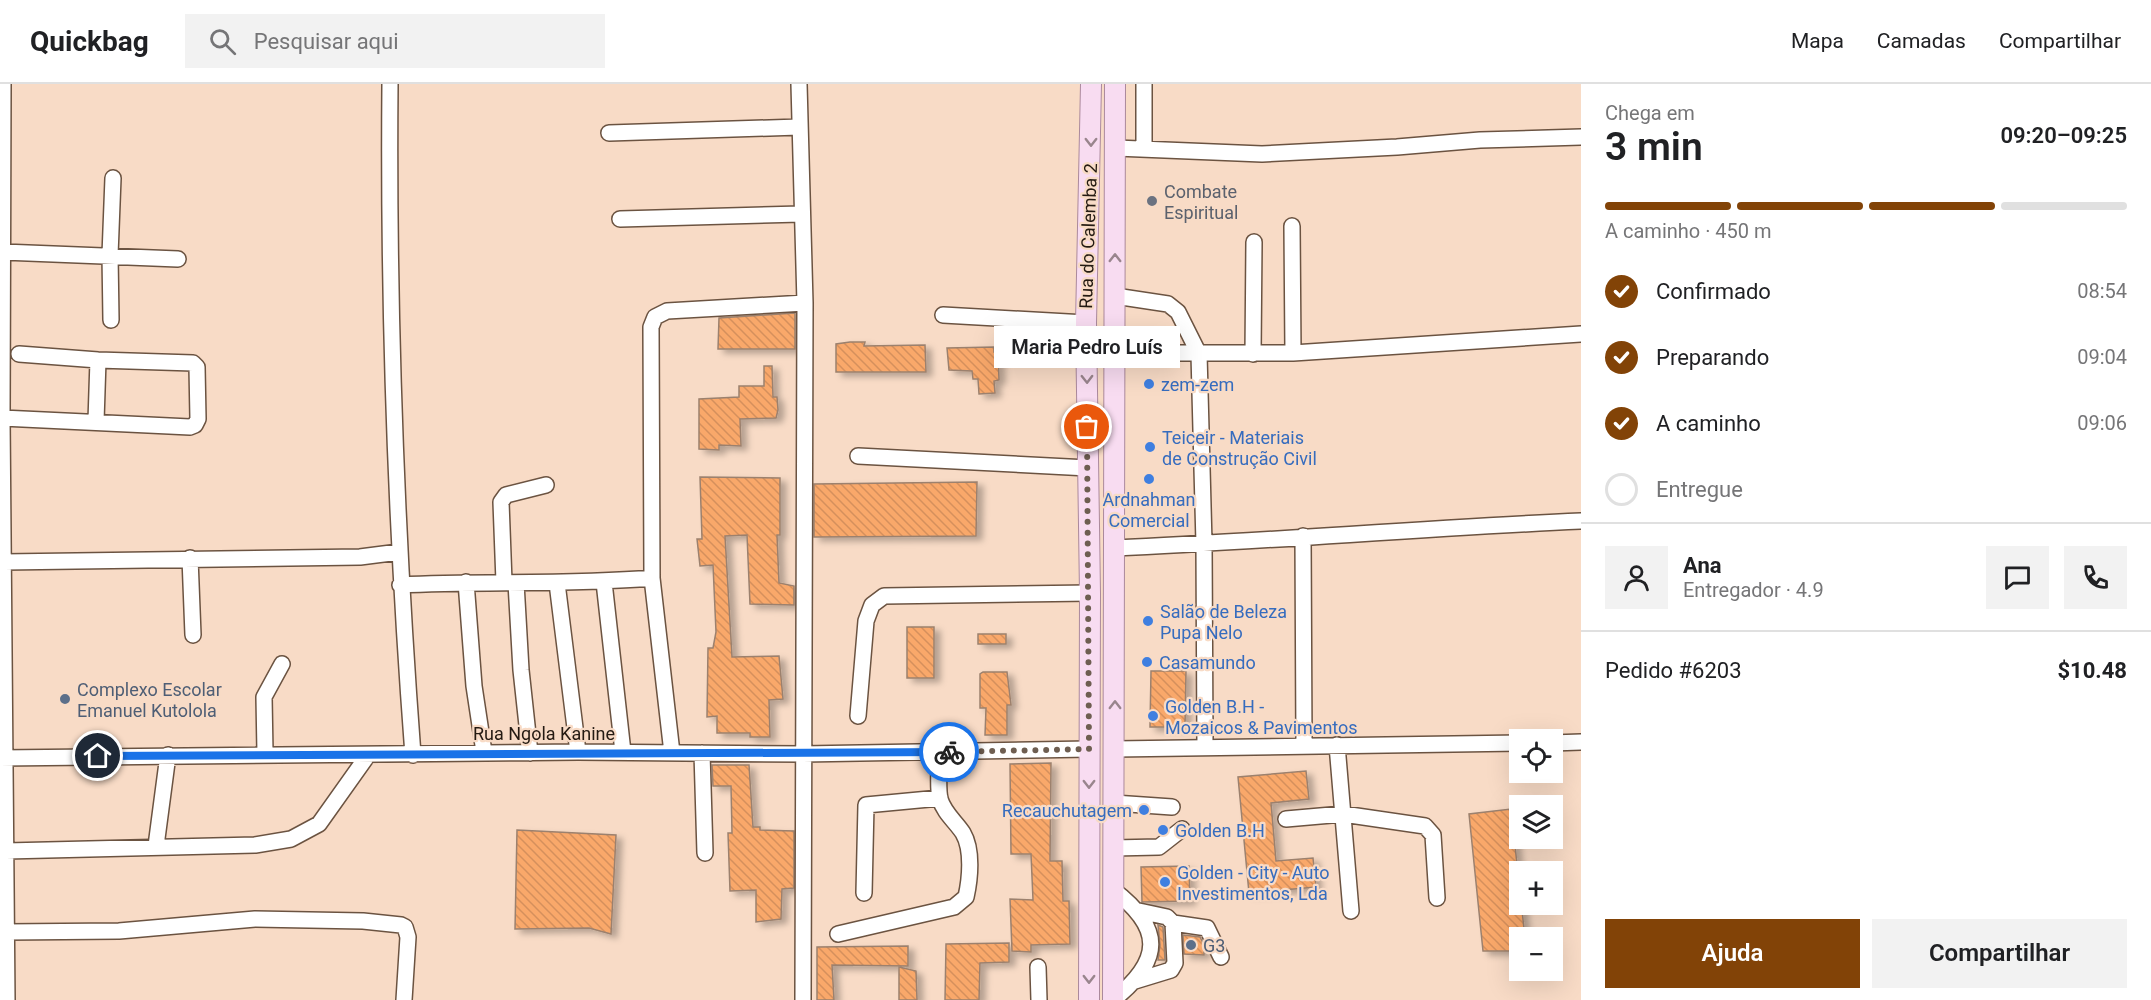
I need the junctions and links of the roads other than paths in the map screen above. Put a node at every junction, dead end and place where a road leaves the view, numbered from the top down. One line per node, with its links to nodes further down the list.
1 (3, 84): 7 (street)
2 (390, 84): 44 (street)
3 (799, 84): 8 (street)
4 (1091, 84): 25 (main road, Rua do Calemba 2, one-way to 25)
5 (1115, 84): 11 (main road, Rua do Calemba 2)
6 (1144, 84): 12 (street)
7 (1, 125): 18 (street)
8 (799, 127): 9 (street); 14 (street)
9 (609, 133)
10 (1581, 137): 12 (street)
11 (1116, 148): 12 (street); 21 (main road, Rua do Calemba 2, one-way to 11)
12 (1144, 149)
13 (113, 178): 19 (street)
14 (801, 214): 15 (street); 22 (street)
15 (620, 219)
16 (1292, 226): 28 (street)
17 (1254, 242): 31 (street)
18 (3, 252): 19 (street); 33 (street)
19 (110, 255): 20 (street); 24 (street)
20 (178, 259)
21 (1115, 296): 27 (main road, Rua do Calemba 2); 30 (street)
22 (805, 303): 47 (street); 73 (street)
23 (943, 315): 25 (street)
24 (111, 320)
25 (1086, 323): 37 (main road, Rua do Calemba 2, one-way to 37)
26 (1581, 334): 28 (street)
27 (1115, 353): 30 (street); 43 (main road, Rua do Calemba 2)
28 (1293, 353): 31 (street)
29 (19, 354): 32 (street)
30 (1198, 354): 31 (street); 42 (street)
31 (1253, 354)
32 (98, 360): 35 (street); 35 (street)
33 (1, 366): 34 (street)
34 (2, 418): 35 (street); 39 (street)
35 (96, 421)
36 (858, 456): 37 (street)
37 (1088, 468): 53 (main road, Rua do Calemba 2)
38 (546, 485): 50 (street)
39 (2, 510): 46 (street)
40 (1581, 521): 41 (street)
41 (1303, 536): 42 (street); 61 (street)
42 (1204, 544): 43 (street); 62 (street)
43 (1115, 548): 64 (main road, Rua do Calemba 2, one-way to 43)
44 (399, 552): 45 (street); 52 (street)
45 (190, 558): 46 (street); 54 (street)
46 (4, 562): 77 (street)
47 (652, 578): 49 (street); 71 (street)
48 (466, 582): 50 (street); 52 (street); 65 (street)
49 (604, 582): 51 (street); 67 (street)
50 (510, 583): 51 (street); 70 (street)
51 (557, 584): 66 (street)
52 (400, 585): 76 (street)
53 (1090, 593): 56 (street); 63 (main road, Rua do Calemba 2)
54 (193, 635)
55 (282, 664): 69 (street)
56 (858, 716)
57 (1563, 742): 58 (street)
58 (1581, 742)
59 (1509, 743): 60 (street)
60 (1337, 745): 61 (street); 81 (street)
61 (1304, 746): 62 (street)
62 (1205, 748): 64 (street)
63 (1089, 749): 68 (street, Rua Ngola Kanine); 103 (main road, Rua do Calemba 2, one-way to 103)
64 (1115, 749): 79 (main road, Rua do Calemba 2)
65 (484, 752): 70 (street, Rua Ngola Kanine); 76 (street, Rua Ngola Kanine)
66 (578, 752): 67 (street, Rua Ngola Kanine); 70 (street, Rua Ngola Kanine)
67 (623, 752): 71 (street, Rua Ngola Kanine)
68 (939, 752): 73 (street, Rua Ngola Kanine); 78 (street)
69 (265, 753): 74 (street, Rua Ngola Kanine); 75 (street, Rua Ngola Kanine)
70 (530, 753)
71 (672, 753): 72 (street, Rua Ngola Kanine)
72 (702, 753): 73 (street, Rua Ngola Kanine); 87 (street)
73 (803, 754): 101 (street)
74 (168, 755): 77 (street, Rua Ngola Kanine); 84 (street)
75 (368, 755): 76 (street, Rua Ngola Kanine); 84 (street)
76 (413, 755)
77 (3, 758): 86 (street)
78 (940, 798): 89 (street); 95 (street)
79 (1114, 803): 80 (street); 85 (main road, Rua do Calemba 2)
80 (1172, 807)
81 (1343, 814): 82 (street); 90 (street); 92 (street)
82 (1286, 819)
83 (1182, 830): 85 (street)
84 (156, 846): 86 (street)
85 (1113, 848): 88 (main road, Rua do Calemba 2)
86 (6, 851): 94 (street)
87 (705, 854)
88 (1112, 889): 91 (street); 104 (main road, Rua do Calemba 2)
89 (864, 893)
90 (1437, 898)
91 (1139, 911): 93 (street); 98 (street)
92 (1351, 911)
93 (1173, 923): 96 (street); 98 (street)
94 (7, 932): 99 (street); 100 (street)
95 (838, 934)
96 (1221, 957)
97 (1038, 967): 102 (street)
98 (1135, 981): 104 (street)
99 (8, 1000)
100 (404, 1000)
101 (803, 1000)
102 (1039, 1000)
103 (1089, 1000)
104 (1113, 1000)

